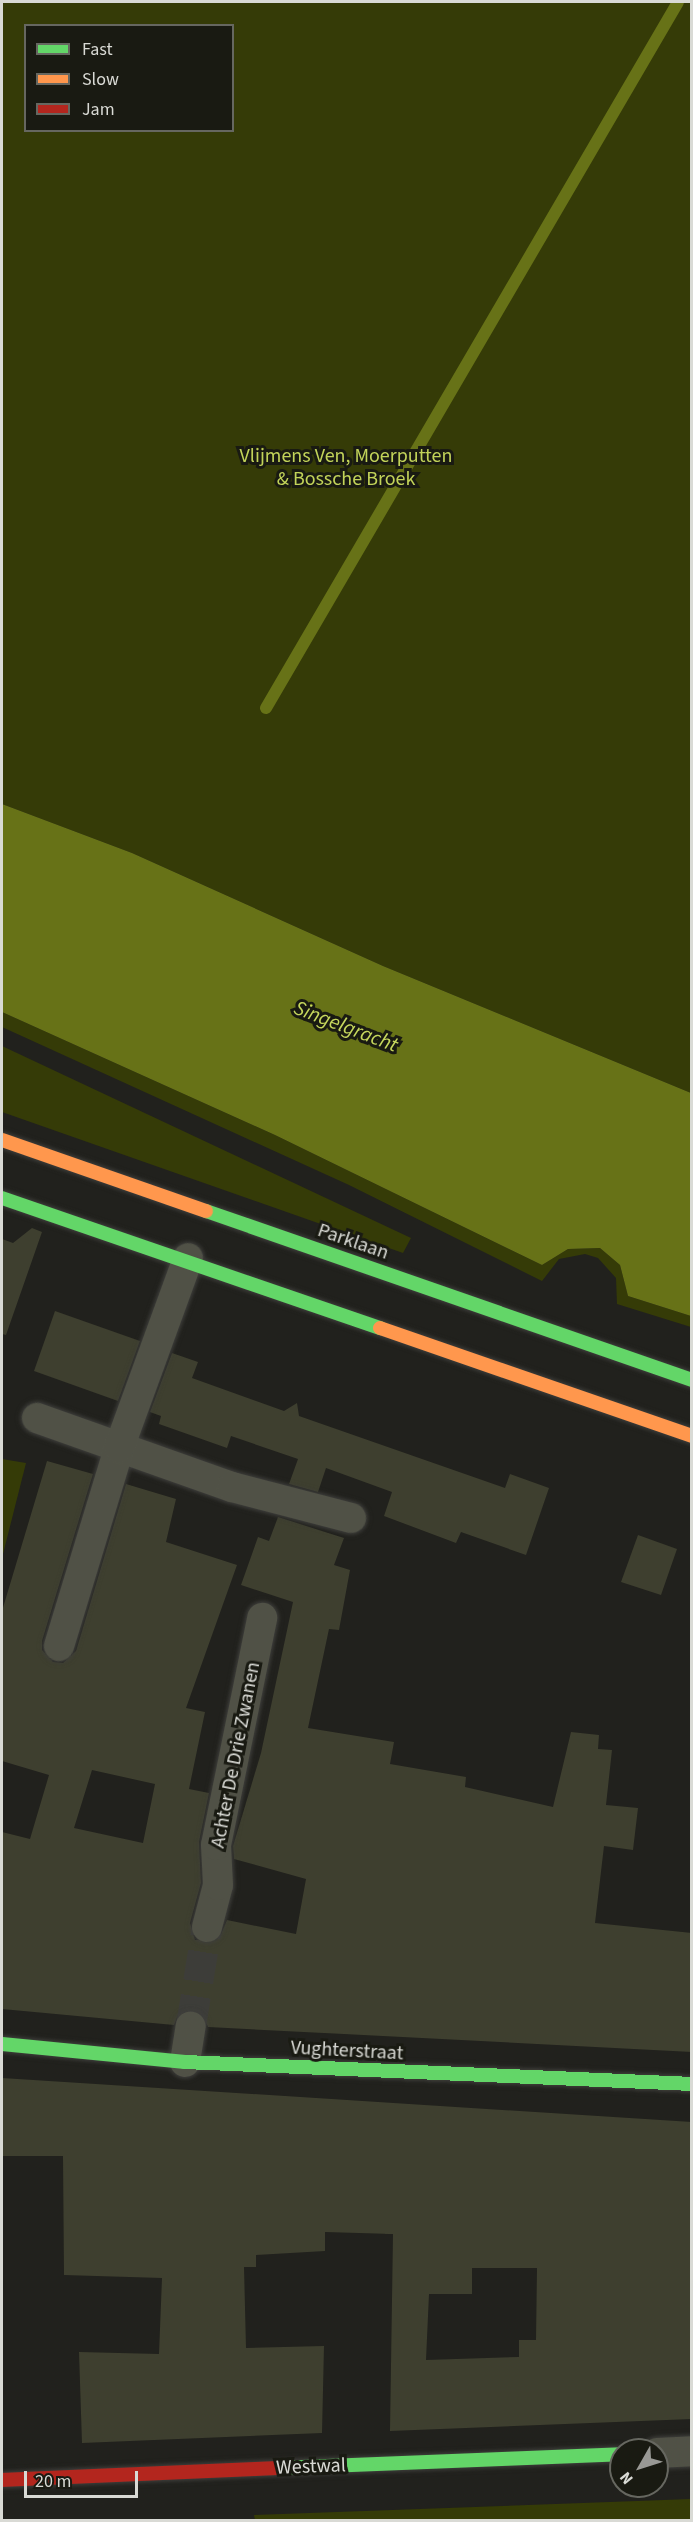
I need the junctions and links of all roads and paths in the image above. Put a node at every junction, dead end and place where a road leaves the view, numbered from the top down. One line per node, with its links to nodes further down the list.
1 (2, 1140): 4 (street, Parklaan)
2 (2, 1197): 3 (street)
3 (188, 1258): 6 (street); 7 (street)
4 (692, 1380)
5 (37, 1418): 7 (street)
6 (692, 1436)
7 (119, 1448): 8 (street); 10 (street)
8 (351, 1518)
9 (262, 1618): 11 (street, Achter De Drie Zwanen)
10 (59, 1646)
11 (207, 1927)
12 (191, 2026): 14 (street)
13 (2, 2044): 14 (street, Vughterstraat)
14 (185, 2062): 15 (street, Vughterstraat)
15 (692, 2084)
16 (692, 2451): 17 (street)
17 (669, 2452)
18 (609, 2455): 19 (street, Westwal)
19 (2, 2480)

